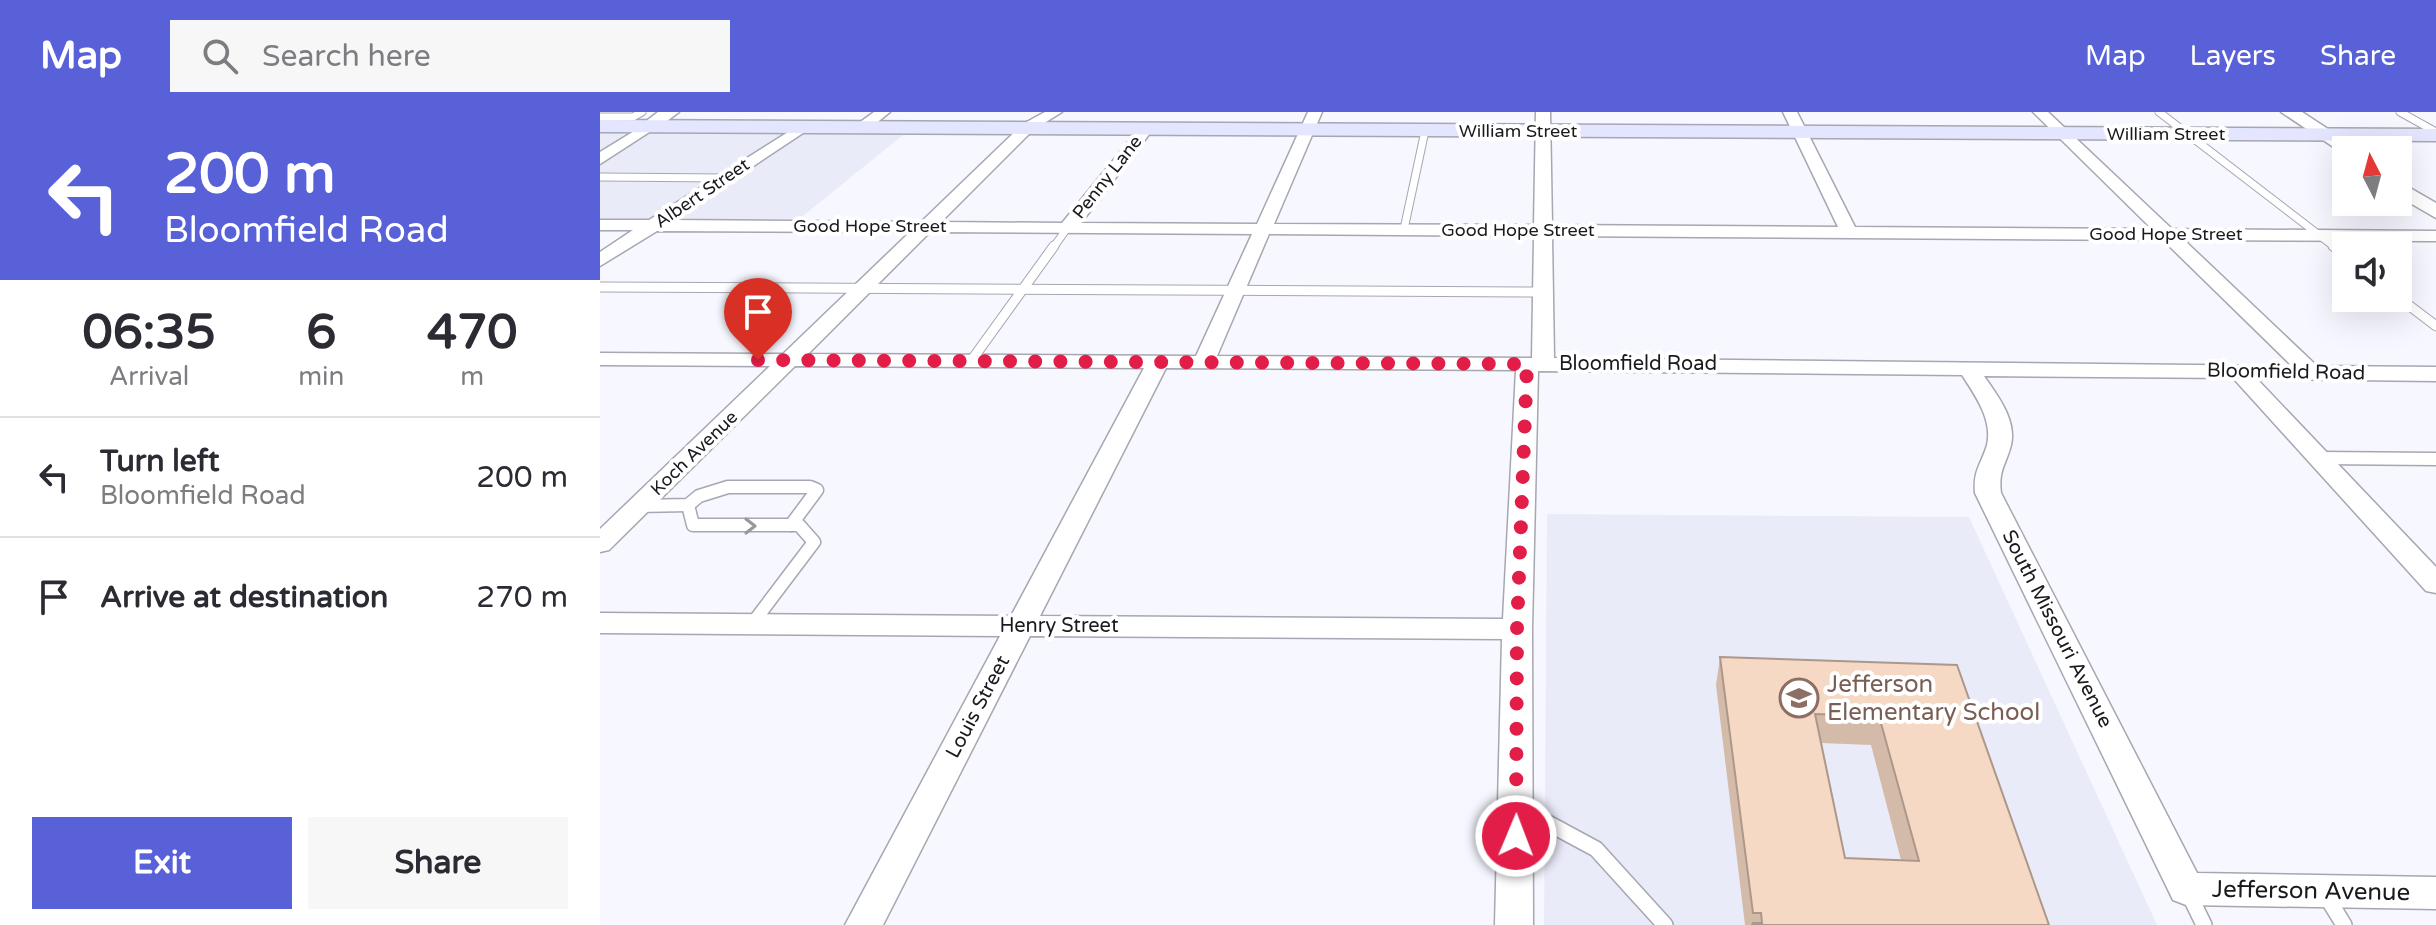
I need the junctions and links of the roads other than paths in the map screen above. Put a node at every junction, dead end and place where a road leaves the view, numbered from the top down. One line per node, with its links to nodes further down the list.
1 (670, 112): 9 (street)
2 (883, 112): 13 (street)
3 (1055, 112): 14 (street, Koch Avenue)
4 (1790, 112): 17 (street)
5 (2040, 112): 18 (street)
6 (2159, 112): 19 (lane)
7 (2292, 112): 20 (street)
8 (2400, 112): 21 (lane)
9 (624, 121): 12 (main road, William Street); 23 (street)
10 (1310, 121): 15 (main road, William Street); 16 (main road, William Street); 34 (street)
11 (1543, 122): 16 (main road, William Street); 17 (main road, William Street); 36 (street)
12 (804, 126): 13 (main road, William Street); 25 (street, Albert Street)
13 (864, 126): 14 (main road, William Street)
14 (1028, 127): 15 (main road, William Street); 32 (street, Koch Avenue)
15 (1147, 128): 33 (street, Penny Lane)
16 (1425, 131): 35 (lane)
17 (1801, 132): 18 (main road, William Street); 37 (street)
18 (2063, 133): 19 (main road, William Street); 38 (street)
19 (2187, 134): 20 (main road, William Street); 39 (lane)
20 (2327, 134): 21 (main road, William Street); 22 (street)
21 (2436, 134)
22 (2332, 137)
23 (600, 159)
24 (600, 177): 25 (lane)
25 (724, 178): 31 (street, Albert Street)
26 (2412, 185): 28 (street)
27 (2412, 196): 29 (street)
28 (2436, 201)
29 (2436, 212)
30 (600, 225): 31 (street, Good Hope Street)
31 (653, 226): 32 (street, Good Hope Street); 42 (street, Albert Street)
32 (925, 226): 33 (street, Good Hope Street); 44 (street, Koch Avenue)
33 (1068, 227): 34 (street, Good Hope Street); 45 (lane)
34 (1262, 228): 35 (street, Good Hope Street); 46 (street)
35 (1404, 229): 36 (street, Good Hope Street)
36 (1542, 230): 37 (street, Good Hope Street); 47 (street)
37 (1849, 232): 38 (street, Good Hope Street)
38 (2164, 234): 39 (street, Good Hope Street); 58 (street)
39 (2318, 235): 40 (street, Good Hope Street); 41 (lane)
40 (2436, 236)
41 (2332, 246)
42 (600, 260)
43 (600, 287): 44 (lane)
44 (862, 288): 45 (lane); 50 (street, Koch Avenue)
45 (1023, 289): 46 (lane); 51 (lane)
46 (1235, 291): 47 (lane); 53 (street)
47 (1542, 292): 55 (street)
48 (2412, 308): 49 (lane)
49 (2436, 326)
50 (788, 360): 51 (street, Bloomfield Road); 54 (street, Bloomfield Road); 63 (street, Koch Avenue)
51 (971, 361): 52 (street, Bloomfield Road)
52 (1159, 361): 53 (street, Bloomfield Road); 69 (street, Louis Street)
53 (1204, 361): 55 (street, Bloomfield Road)
54 (603, 362)
55 (1535, 364): 56 (street, Bloomfield Road); 70 (street)
56 (1968, 367): 57 (street, Bloomfield Road); 72 (street, South Missouri Avenue)
57 (2238, 371): 58 (street, Bloomfield Road); 60 (street)
58 (2311, 372): 59 (street, Bloomfield Road)
59 (2436, 374)
60 (2319, 458): 61 (lane); 66 (street)
61 (2436, 459)
62 (688, 505): 63 (lane); 64 (lane, one-way to 64); 64 (lane)
63 (638, 506): 65 (street, Koch Avenue)
64 (791, 525): 68 (lane)
65 (600, 544)
66 (2431, 572)
67 (600, 623): 68 (street, Henry Street)
68 (752, 624): 69 (street, Henry Street)
69 (1021, 626): 70 (street, Henry Street); 75 (street, Louis Street)
70 (1517, 629): 71 (street)
71 (1517, 806): 76 (street); 77 (lane)
72 (2186, 889): 73 (street, Jefferson Avenue); 78 (lane)
73 (2323, 891): 74 (street, Jefferson Avenue); 79 (lane)
74 (2436, 893)
75 (864, 925)
76 (1514, 925)
77 (1665, 925)
78 (2204, 925)
79 (2344, 925)

